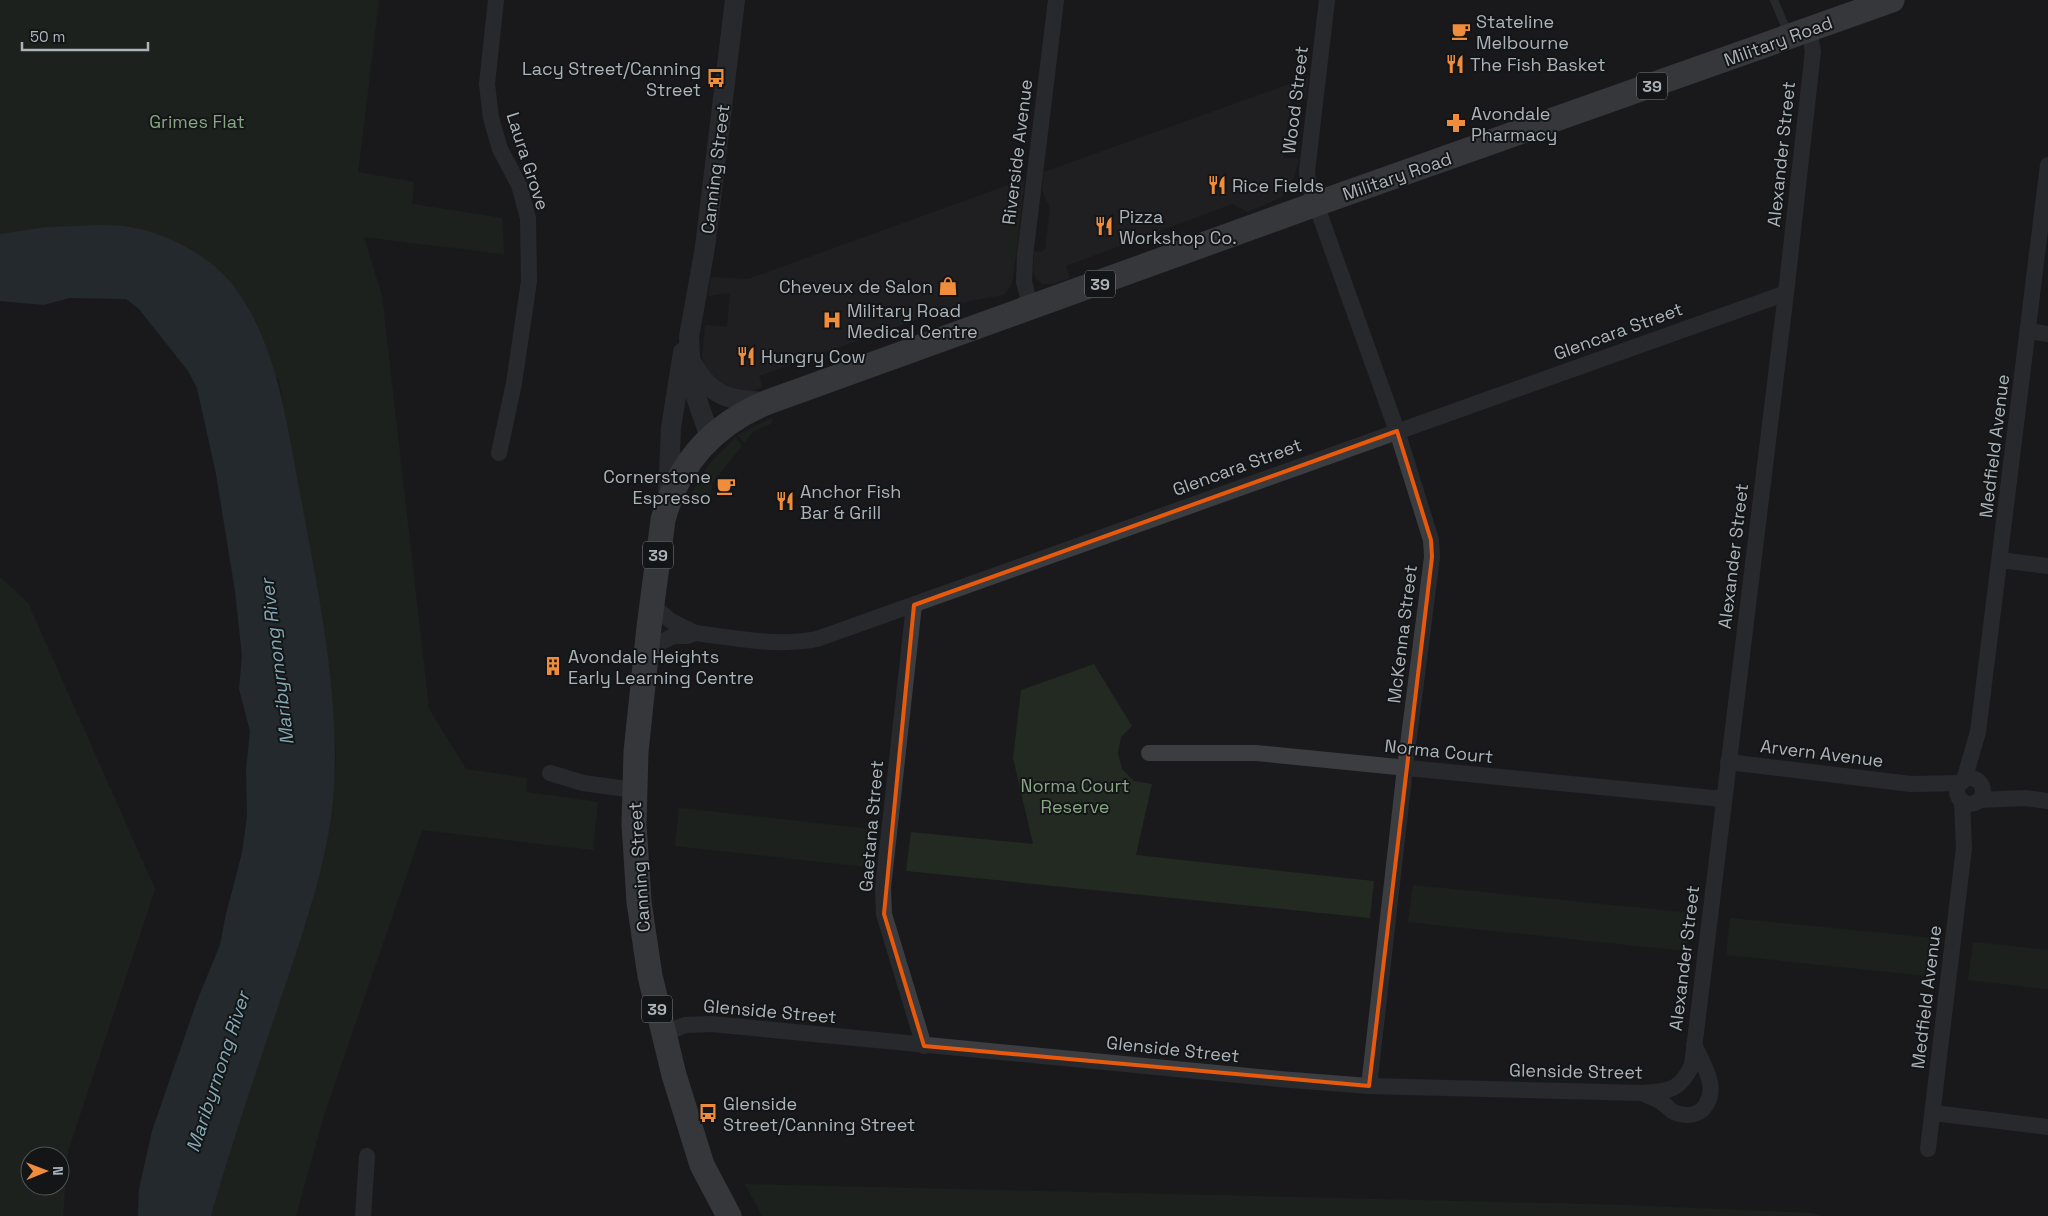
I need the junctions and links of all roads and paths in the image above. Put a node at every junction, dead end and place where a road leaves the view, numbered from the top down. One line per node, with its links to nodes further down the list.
1 (496, 0): 19 (street, Laura Grove)
2 (736, 0): 14 (street, Canning Street)
3 (1056, 0): 11 (street, Riverside Avenue)
4 (1327, 0): 9 (street, Wood Street)
5 (1774, 0): 7 (lane)
6 (1892, 0): 7 (main road, Military Road / 39)
7 (1799, 34): 9 (main road, Military Road / 39); 10 (street, Alexander Street)
8 (2048, 165): 12 (street, Medfield Avenue)
9 (1316, 204): 11 (main road, Military Road / 39); 17 (street, McKenna Street)
10 (1786, 293): 17 (street, Glencara Street); 28 (street, Alexander Street)
11 (1031, 309): 16 (main road, Military Road / 39)
12 (2028, 331): 13 (street); 21 (street, Medfield Avenue)
13 (2048, 334)
14 (689, 337): 15 (street, Canning Street); 20 (street, Canning Street)
15 (690, 359): 16 (street); 18 (street, Canning Street)
16 (768, 402): 18 (main road, Military Road / 39)
17 (1397, 431): 24 (street, Glencara Street); 29 (street, McKenna Street)
18 (710, 437): 20 (main road, Canning Street / 39)
19 (499, 453)
20 (667, 506): 23 (main road, Canning Street / 39)
21 (2000, 560): 22 (street); 32 (street, Medfield Avenue)
22 (2048, 566)
23 (652, 605): 25 (street, Glencara Street); 26 (main road, Canning Street / 39)
24 (914, 605): 25 (street, Glencara Street); 37 (street, Gaetana Street)
25 (695, 633): 26 (street, Glencara Street)
26 (646, 650): 31 (main road, Canning Street / 39)
27 (1149, 753): 29 (street, Norma Court)
28 (1728, 762): 32 (street, Arvern Avenue); 33 (street, Alexander Street)
29 (1405, 768): 33 (street, Norma Court); 39 (street, McKenna Street)
30 (550, 773): 31 (street)
31 (634, 790): 35 (main road, Canning Street / 39)
32 (1970, 791): 34 (street, Arvern Avenue); 41 (street, Medfield Avenue)
33 (1723, 799): 36 (street, Alexander Street)
34 (2048, 801)
35 (663, 1034): 37 (street, Glenside Street); 46 (main road, Canning Street / 39)
36 (1694, 1045): 38 (street, Alexander Street); 40 (street)
37 (924, 1046): 39 (street, Glenside Street)
38 (1680, 1084): 40 (street, Glenside Street)
39 (1369, 1086): 40 (street, Glenside Street)
40 (1643, 1093)
41 (1933, 1113): 42 (street); 43 (street, Medfield Avenue)
42 (2048, 1127)
43 (1928, 1149)
44 (367, 1156): 45 (street)
45 (363, 1216)
46 (729, 1216)

